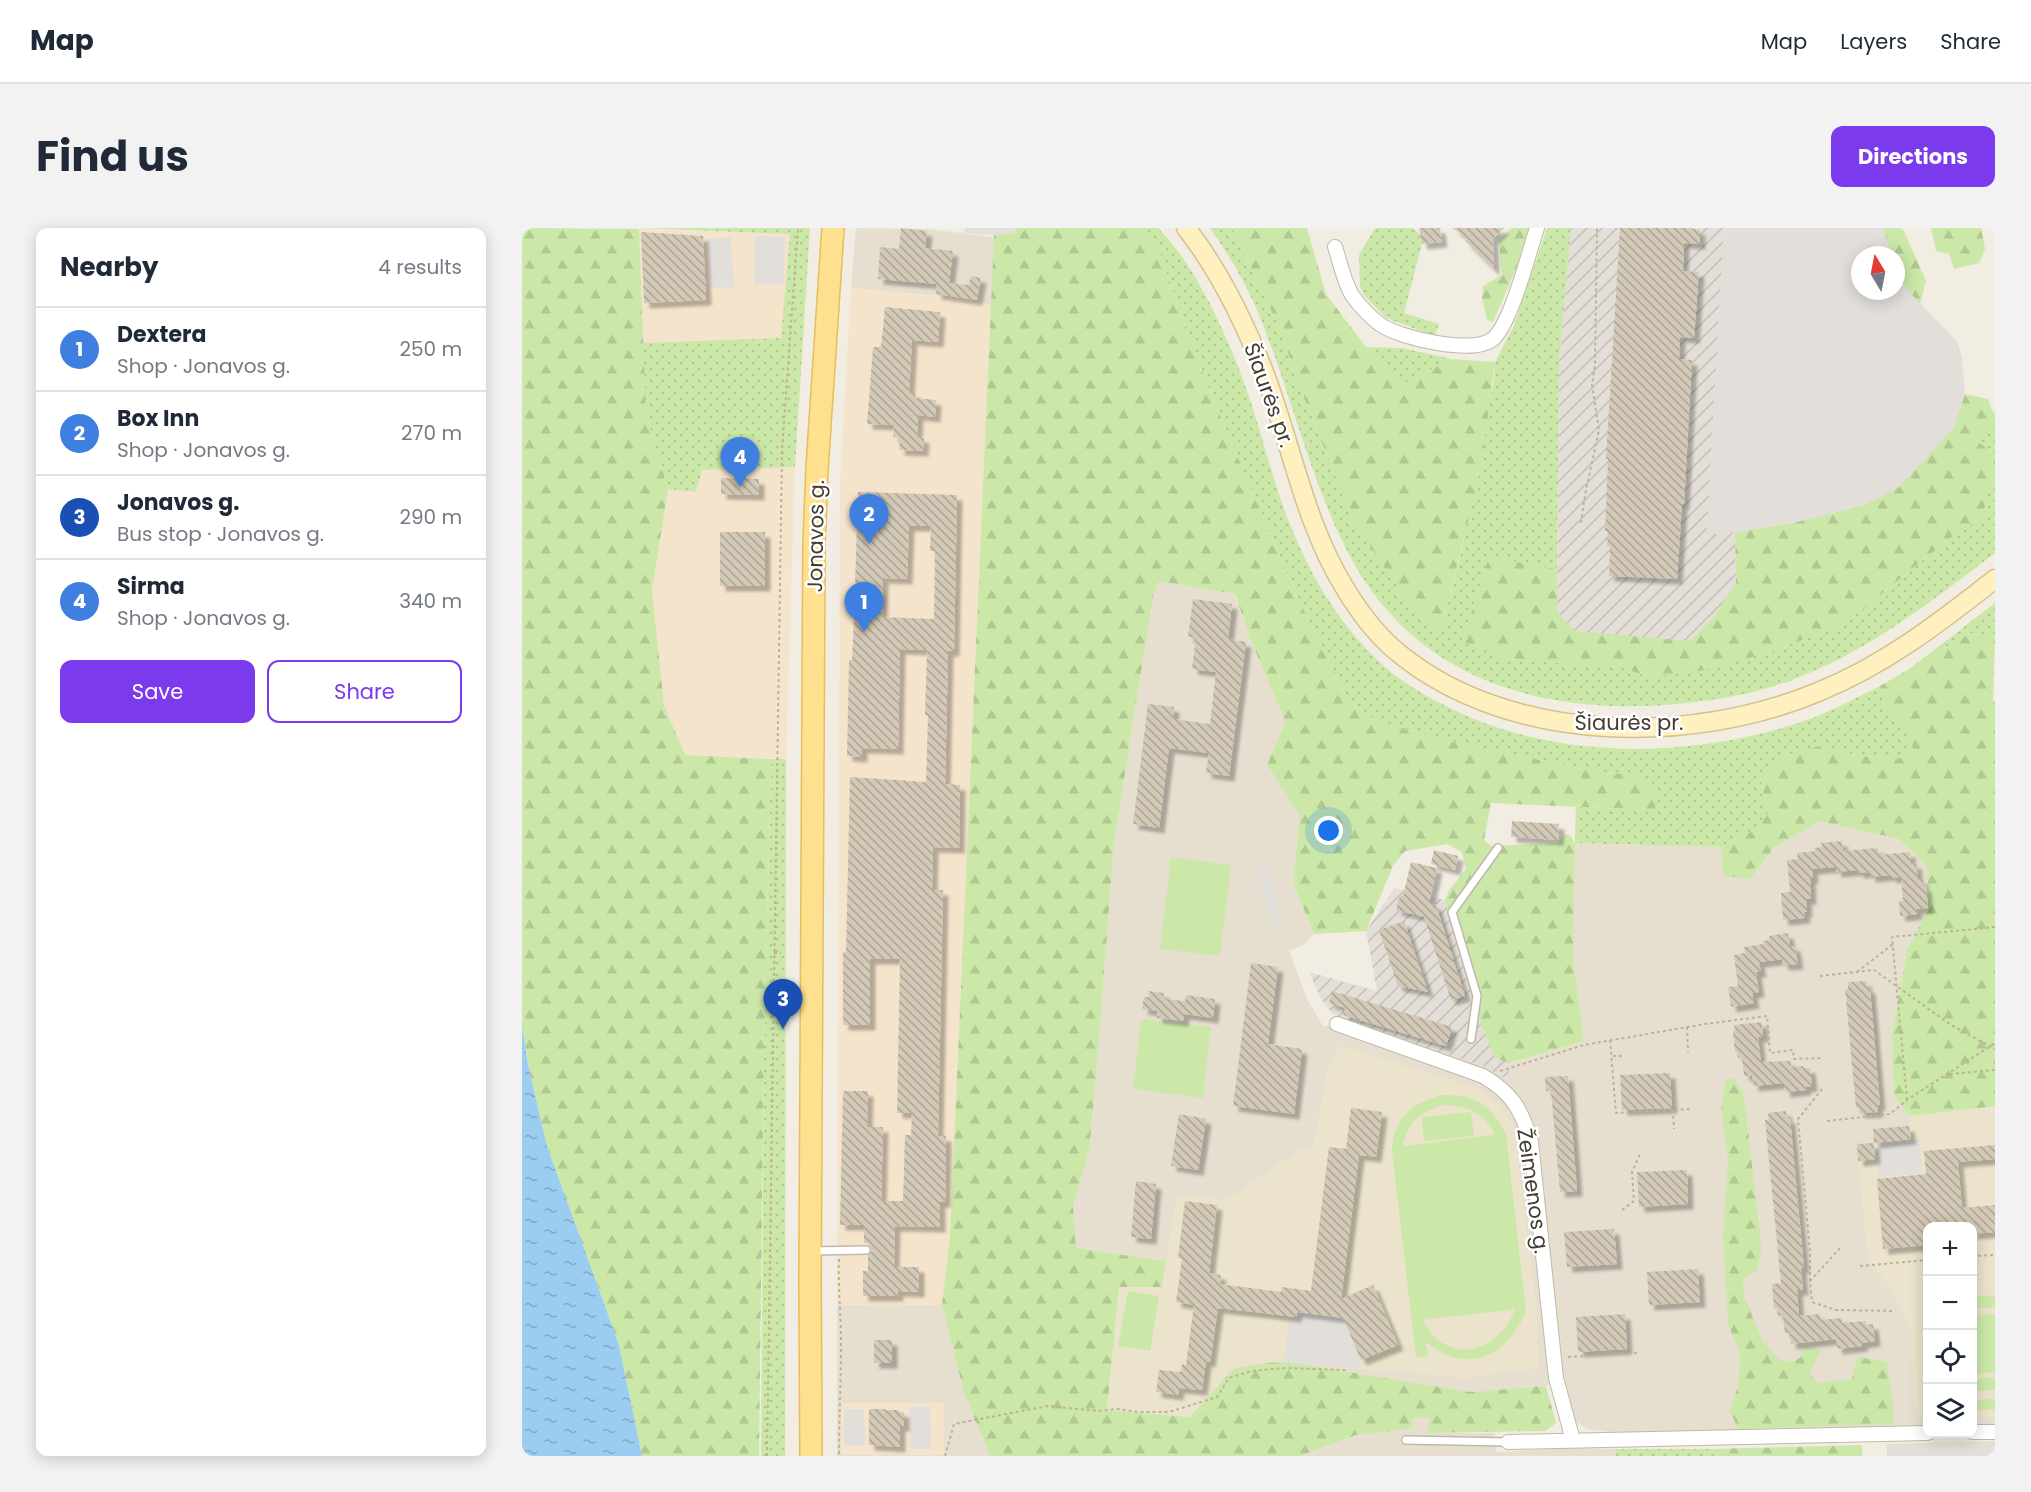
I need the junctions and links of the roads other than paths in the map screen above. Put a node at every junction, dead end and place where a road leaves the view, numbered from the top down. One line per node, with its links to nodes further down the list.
1 (833, 228): 10 (main road, Jonavos g.)
2 (1186, 228): 5 (main road, Šiaurės pr.)
3 (1538, 228): 4 (street)
4 (1335, 247)
5 (1995, 579)
6 (1498, 848): 8 (lane)
7 (1337, 1024): 15 (street, Žeimenos g.)
8 (1471, 1039)
9 (866, 1250): 10 (lane)
10 (810, 1251): 17 (main road, Jonavos g.)
11 (1977, 1432): 12 (street)
12 (1995, 1432)
13 (1923, 1433): 15 (street)
14 (1406, 1440): 16 (lane)
15 (1573, 1440): 16 (street)
16 (1508, 1442)
17 (811, 1456)

